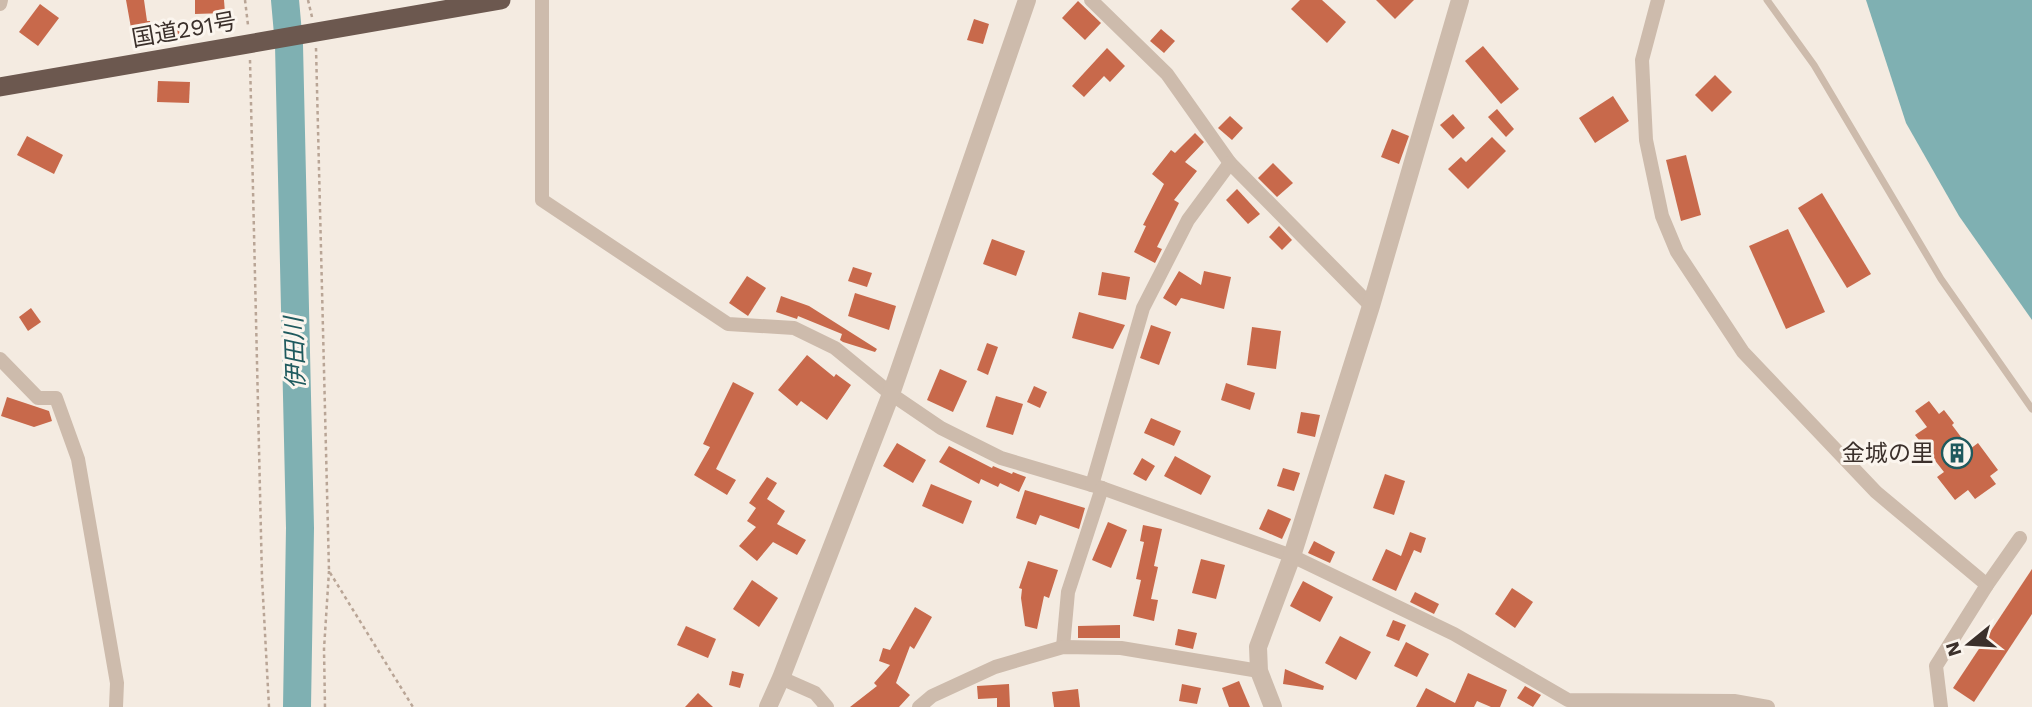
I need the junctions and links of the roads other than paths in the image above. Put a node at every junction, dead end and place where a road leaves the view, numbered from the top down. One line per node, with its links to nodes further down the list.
1 (501, 0): 8 (highway, 国道291号)
2 (542, 0): 12 (street)
3 (1027, 0): 12 (street)
4 (1091, 0): 9 (street)
5 (1461, 0): 10 (street)
6 (1658, 0): 17 (street)
7 (1767, 0): 13 (lane)
8 (0, 87)
9 (1230, 163): 10 (street); 14 (street)
10 (1370, 306): 16 (street)
11 (0, 359): 21 (street)
12 (891, 394): 14 (street); 20 (street)
13 (2032, 409)
14 (1097, 486): 16 (street); 18 (street)
15 (2026, 538): 17 (street)
16 (1292, 556): 19 (street); 26 (street)
17 (1987, 585): 27 (street)
18 (1063, 647): 19 (street); 24 (street)
19 (1259, 671): 25 (street)
20 (781, 678): 22 (street); 23 (street)
21 (116, 707)
22 (768, 707)
23 (827, 707)
24 (919, 707)
25 (1273, 707)
26 (1768, 707)
27 (1941, 707)

